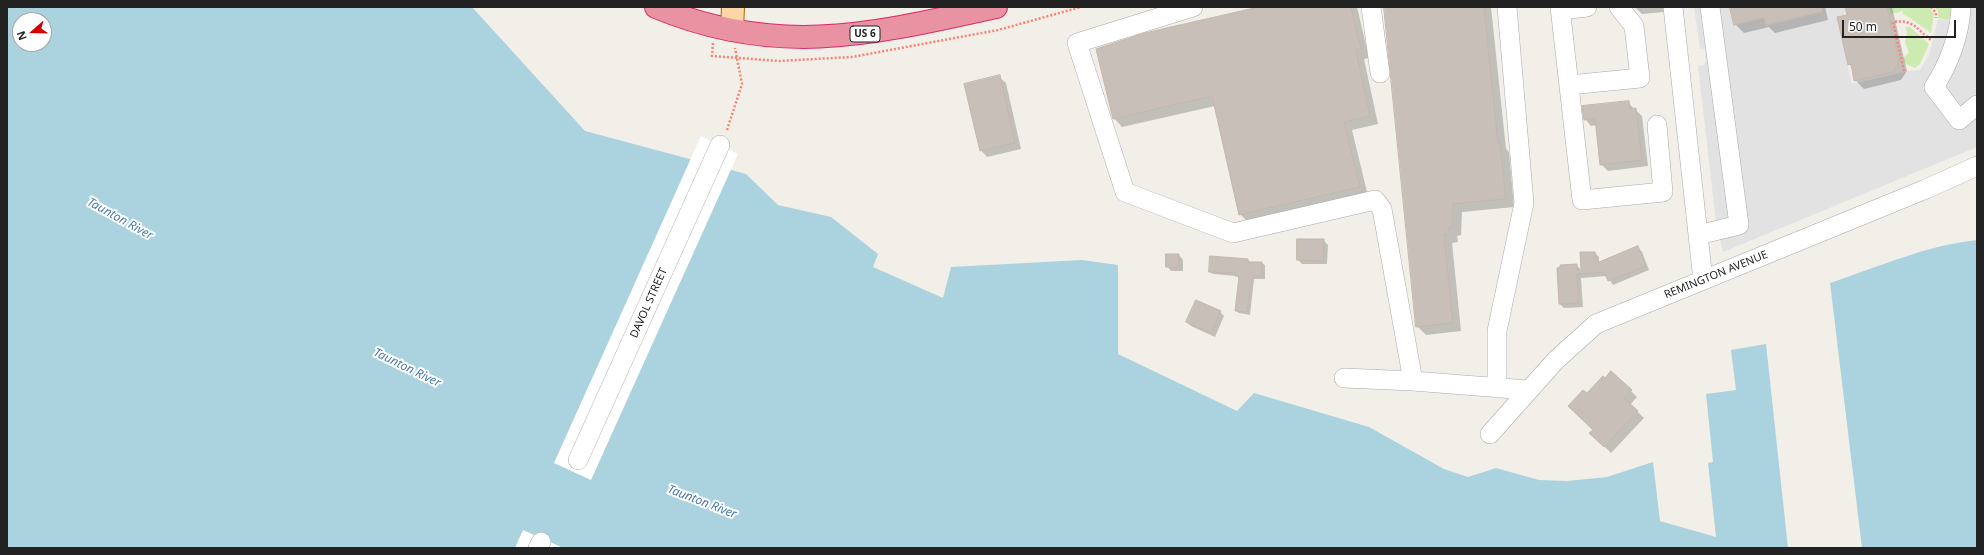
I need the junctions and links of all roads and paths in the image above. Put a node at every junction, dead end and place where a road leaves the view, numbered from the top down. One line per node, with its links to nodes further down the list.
1 (656, 7): 15 (highway, US 6)
2 (733, 7): 15 (main road)
3 (996, 7): 15 (highway, US 6)
4 (1193, 7): 27 (street)
5 (1371, 7): 18 (street)
6 (1507, 7): 28 (street)
7 (1587, 7): 13 (street)
8 (1618, 7): 19 (street)
9 (1673, 7): 24 (street)
10 (1710, 7): 24 (street)
11 (1931, 7): 14 (path)
12 (1961, 7): 20 (street)
13 (1560, 9): 19 (street)
14 (1936, 18)
15 (732, 30): 22 (path)
16 (1931, 40): 17 (path)
17 (1904, 71)
18 (1380, 73)
19 (1569, 85): 21 (street)
20 (1977, 104)
21 (1657, 125)
22 (720, 145): 31 (street, DAVOL STREET)
23 (1977, 166): 25 (street, REMINGTON AVENUE)
24 (1698, 235): 25 (street)
25 (1703, 280): 29 (street, REMINGTON AVENUE)
26 (1344, 378): 27 (street)
27 (1413, 381): 28 (street)
28 (1497, 388): 29 (street)
29 (1527, 390): 30 (street, REMINGTON AVENUE)
30 (1490, 434)
31 (578, 460)

